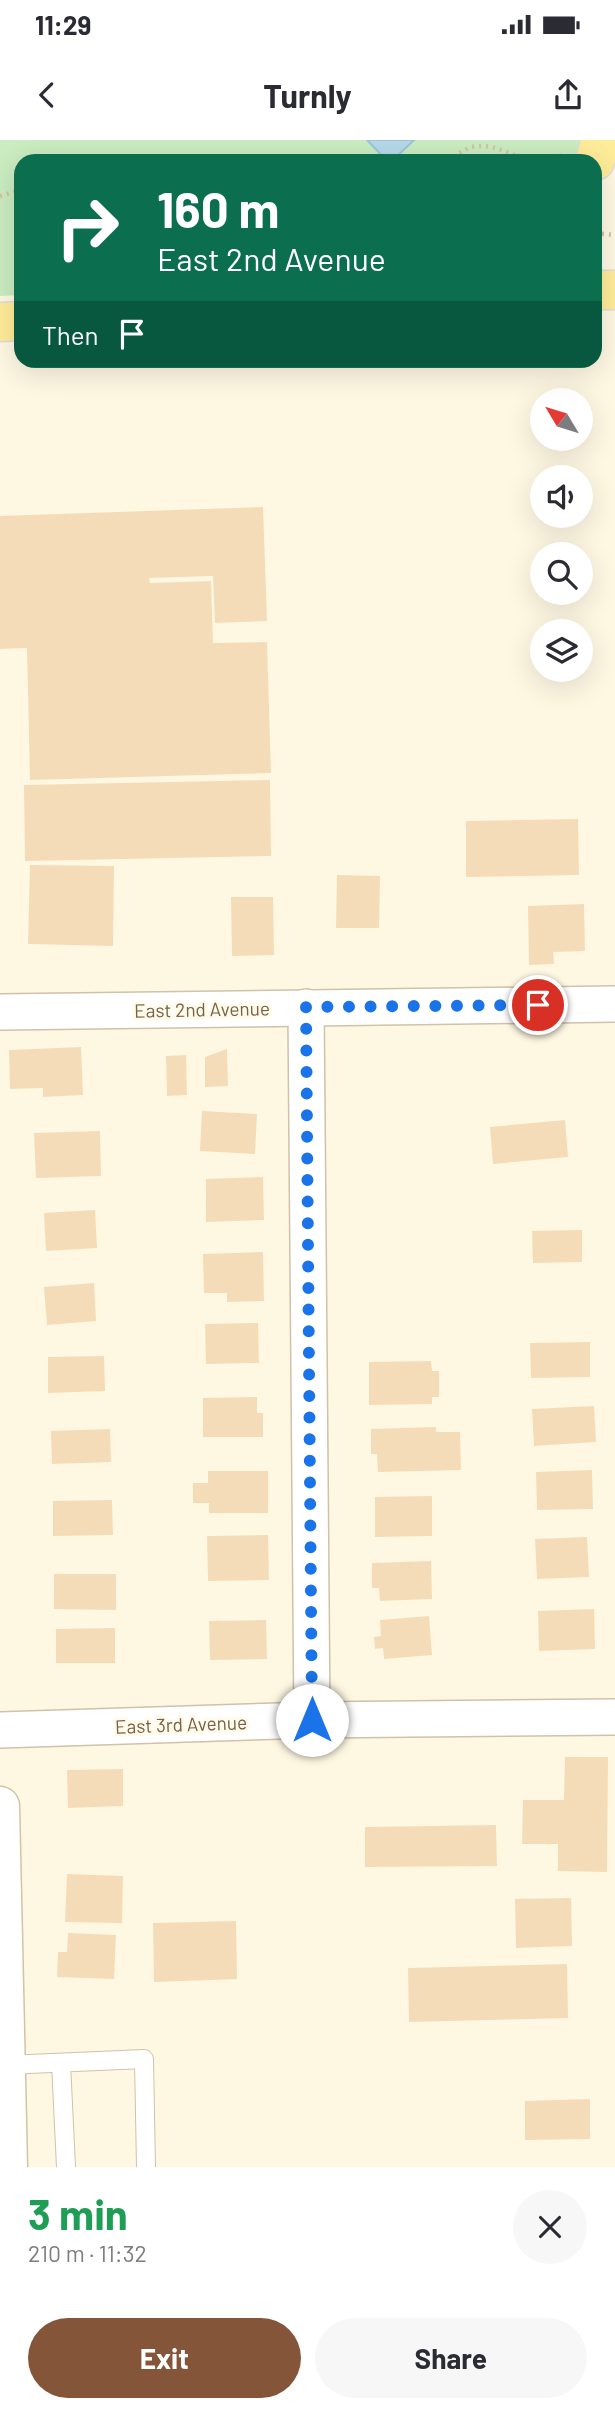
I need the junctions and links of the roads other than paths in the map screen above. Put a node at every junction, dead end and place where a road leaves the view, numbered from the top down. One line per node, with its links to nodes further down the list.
1 (615, 1004): 2 (street, East 2nd Avenue)
2 (306, 1007): 3 (street, East 2nd Avenue); 5 (street)
3 (0, 1012)
4 (615, 1717): 5 (street, East 3rd Avenue)
5 (312, 1720): 6 (street, East 3rd Avenue)
6 (0, 1730)
7 (0, 1806): 9 (street)
8 (61, 2063): 9 (lane); 11 (lane); 12 (lane)
9 (6, 2065): 10 (street)
10 (8, 2167)
11 (66, 2167)
12 (146, 2167)

